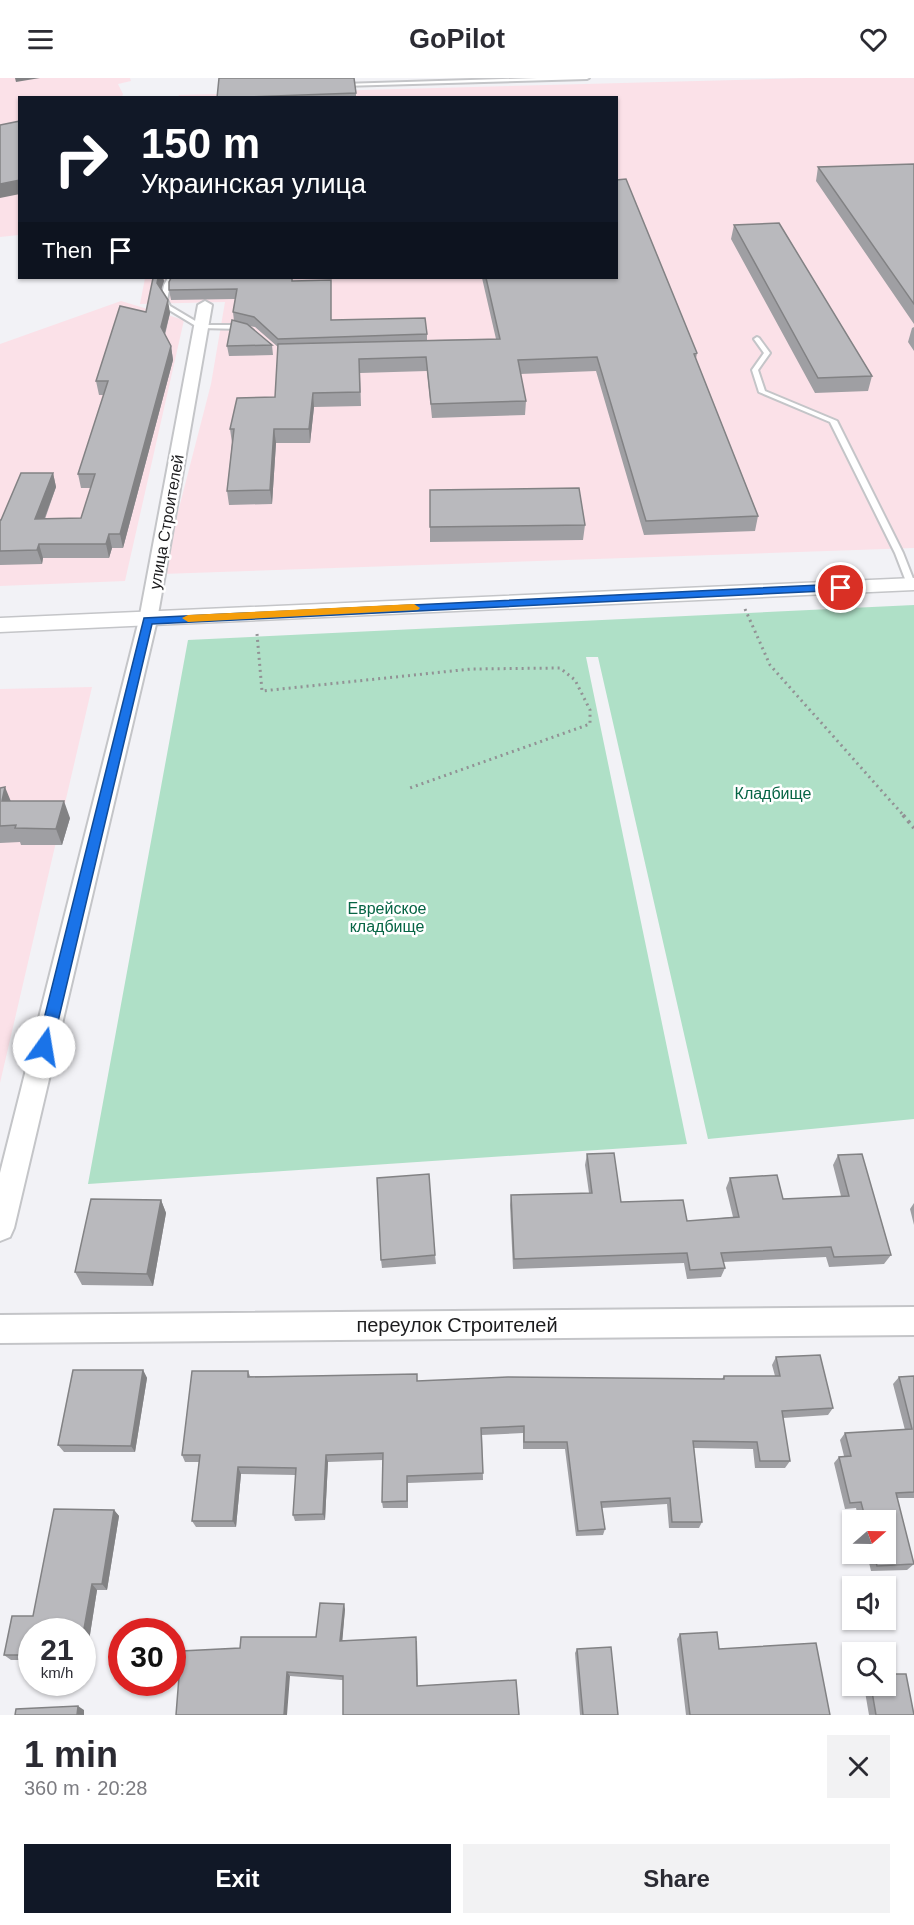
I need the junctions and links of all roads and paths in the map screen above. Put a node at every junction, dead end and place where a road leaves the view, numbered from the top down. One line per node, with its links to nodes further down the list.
1 (587, 78): 2 (lane)
2 (339, 85)
3 (170, 279): 5 (lane)
4 (205, 305): 5 (street, улица Строителей)
5 (201, 327): 6 (lane); 11 (street, улица Строителей)
6 (250, 329)
7 (757, 339): 8 (lane)
8 (913, 584): 10 (street)
9 (745, 609): 14 (path)
10 (257, 615): 11 (street); 13 (path)
11 (148, 620): 12 (street); 15 (street, улица Строителей)
12 (0, 625)
13 (410, 788)
14 (914, 828)
15 (0, 1228)
16 (914, 1321): 17 (street, переулок Строителей)
17 (0, 1329)

